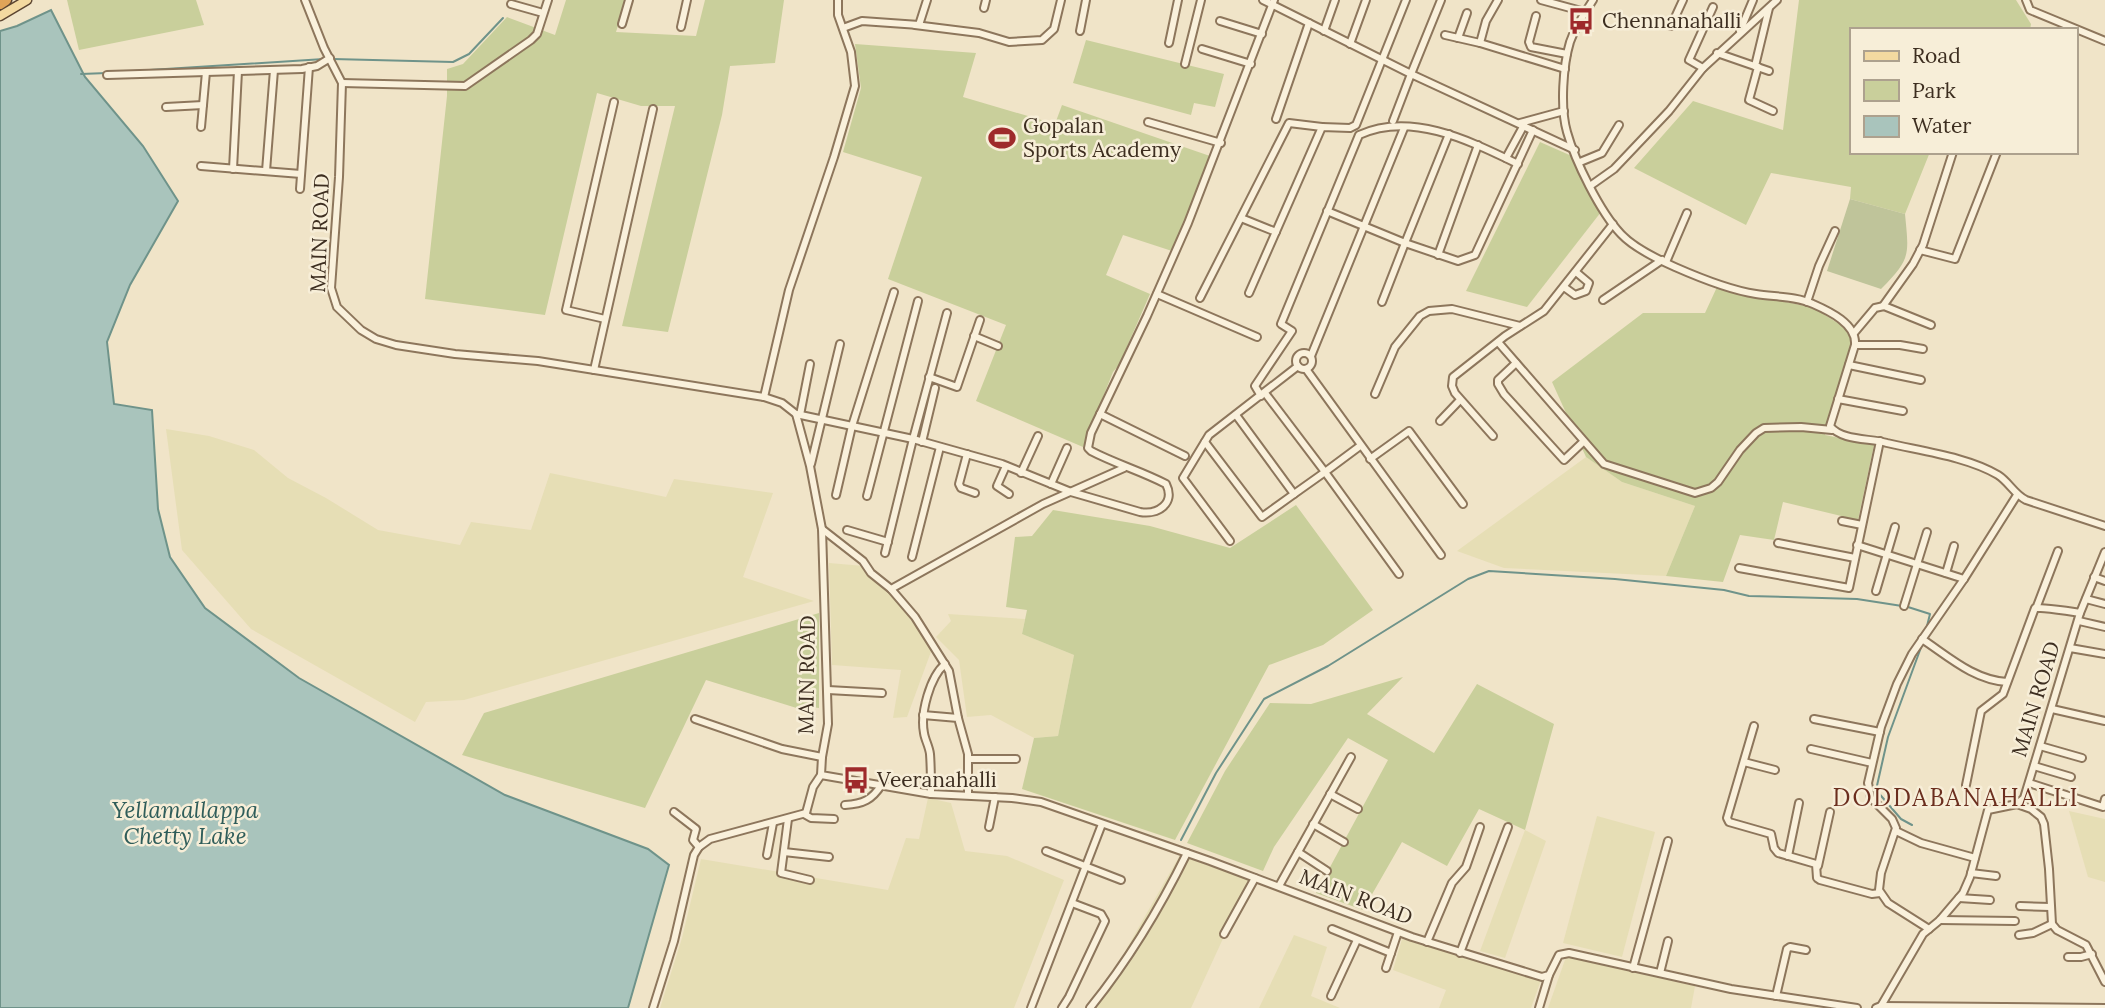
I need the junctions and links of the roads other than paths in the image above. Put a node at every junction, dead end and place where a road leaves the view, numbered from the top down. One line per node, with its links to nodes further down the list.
1 (6, 0): 27 (highway)
2 (27, 0): 35 (main road)
3 (306, 0): 59 (street, MAIN ROAD)
4 (548, 0): 33 (street)
5 (629, 0): 39 (street)
6 (687, 0): 42 (street)
7 (838, 0): 43 (street)
8 (927, 0): 40 (street)
9 (986, 0): 31 (street)
10 (1061, 0): 40 (street)
11 (1086, 0): 46 (street)
12 (1178, 0): 53 (street)
13 (1201, 0): 61 (street)
14 (1263, 0): 26 (street)
15 (1335, 0): 47 (street)
16 (1366, 0): 55 (street)
17 (1406, 0): 60 (street)
18 (1441, 0): 71 (street)
19 (1498, 0): 54 (street)
20 (1541, 0): 32 (street)
21 (1593, 0): 32 (street)
22 (1683, 0): 41 (street)
23 (1753, 0): 50 (street)
24 (1777, 0): 29 (street)
25 (2026, 0): 44 (street)
26 (1274, 2): 38 (street); 48 (street)
27 (0, 4)
28 (511, 4): 33 (street)
29 (1770, 6): 50 (street); 64 (street)
30 (1713, 7): 65 (street)
31 (984, 8)
32 (1585, 12): 58 (street)
33 (542, 13): 73 (street)
34 (1467, 13): 51 (street)
35 (0, 16)
36 (1536, 16): 58 (street)
37 (1220, 22): 48 (street)
38 (1309, 23): 47 (street); 80 (street)
39 (622, 24)
40 (915, 25): 43 (street)
41 (1671, 26)
42 (681, 27)
43 (843, 28): 150 (street)
44 (2073, 28)
45 (2077, 30): 52 (street)
46 (1080, 31)
47 (1324, 31): 55 (street)
48 (1262, 34): 62 (street)
49 (1445, 34): 51 (street)
50 (1738, 35): 57 (street)
51 (1458, 38): 54 (street)
52 (2105, 41)
53 (1169, 43)
54 (1480, 43): 66 (street)
55 (1350, 44): 60 (street)
56 (1202, 48): 62 (street)
57 (1717, 53): 64 (street); 65 (street)
58 (1567, 54): 66 (street)
59 (330, 58): 63 (street); 73 (street, MAIN ROAD)
60 (1383, 60): 71 (street); 86 (street)
61 (1185, 64)
62 (1251, 64): 90 (street)
63 (309, 67): 67 (street); 101 (street)
64 (1757, 67): 69 (street); 79 (street)
65 (1703, 68): 102 (street)
66 (1565, 69): 78 (street)
67 (274, 70): 68 (street); 100 (street)
68 (238, 71): 70 (street); 99 (street)
69 (1769, 71)
70 (206, 72): 72 (street); 75 (street)
71 (1411, 74): 82 (street); 83 (street)
72 (107, 75)
73 (342, 83): 144 (street, MAIN ROAD)
74 (614, 102): 127 (street)
75 (203, 105): 76 (street); 85 (street)
76 (166, 107)
77 (653, 109): 127 (street)
78 (1564, 111): 83 (street); 92 (street)
79 (1773, 111)
80 (1276, 119)
81 (1148, 121): 90 (street)
82 (1393, 121)
83 (1522, 124): 88 (street); 95 (street)
84 (1619, 125): 96 (street)
85 (201, 127)
86 (1322, 127): 106 (street); 110 (street)
87 (1404, 128): 89 (street); 104 (street); 108 (street)
88 (1534, 130): 92 (street); 97 (street)
89 (1448, 134): 91 (street); 111 (street)
90 (1221, 143): 118 (street)
91 (1478, 145): 95 (street); 113 (street)
92 (1575, 150): 96 (street)
93 (1952, 154): 112 (street)
94 (1996, 154): 112 (street)
95 (1506, 158): 97 (street)
96 (1580, 162): 102 (street)
97 (1518, 164): 113 (street)
98 (201, 166): 99 (street)
99 (233, 169): 100 (street)
100 (266, 171): 101 (street)
101 (301, 174): 103 (street)
102 (1590, 186): 107 (street)
103 (300, 190)
104 (1327, 211): 108 (street); 149 (street)
105 (1687, 213): 114 (street)
106 (1241, 218): 110 (street); 120 (street)
107 (1613, 224): 114 (street); 115 (street)
108 (1364, 226): 111 (street); 139 (street)
109 (1835, 231): 124 (street)
110 (1276, 232): 119 (street)
111 (1405, 243): 113 (street); 123 (street)
112 (1920, 250): 125 (street)
113 (1438, 255)
114 (1664, 261): 121 (street); 124 (street)
115 (1576, 272): 116 (street); 116 (street)
116 (1564, 287): 130 (street)
117 (894, 292): 159 (street)
118 (1157, 293): 133 (street); 155 (street)
119 (1249, 293)
120 (1200, 298)
121 (1603, 300)
122 (918, 301): 161 (street)
123 (1382, 302)
124 (1807, 302): 131 (street)
125 (1882, 306): 129 (street); 131 (street)
126 (947, 313): 145 (street)
127 (605, 319): 144 (street)
128 (980, 320): 132 (street)
129 (1931, 325)
130 (1520, 326): 134 (street); 148 (street)
131 (1854, 333): 136 (street)
132 (974, 336): 137 (street); 145 (street)
133 (1257, 337)
134 (1498, 342): 140 (street); 152 (street)
135 (840, 344): 157 (street)
136 (1856, 345): 138 (street); 142 (street)
137 (998, 346)
138 (1923, 349)
139 (1311, 356): 143 (street); 143 (street)
140 (1516, 363): 168 (street); 168 (street)
141 (810, 364): 154 (street)
142 (1849, 365): 146 (street); 151 (street)
143 (1302, 368): 149 (street); 169 (street)
144 (594, 370): 150 (street, MAIN ROAD)
145 (929, 377): 164 (street)
146 (1921, 380)
147 (935, 388): 166 (street)
148 (1375, 394)
149 (1263, 395): 156 (street); 178 (street)
150 (764, 397): 154 (street, MAIN ROAD)
151 (1838, 399): 153 (street); 160 (street)
152 (1460, 400): 158 (street); 163 (street)
153 (1903, 411)
154 (798, 414): 157 (street); 175 (street, MAIN ROAD)
155 (1100, 414): 173 (street); 177 (street)
156 (1236, 415): 167 (street); 184 (street)
157 (821, 419): 159 (street); 175 (street)
158 (1440, 421)
159 (852, 426): 161 (street); 185 (street)
160 (1832, 430): 165 (street); 168 (street)
161 (882, 432): 164 (street); 187 (street)
162 (1038, 436): 179 (street)
163 (1493, 436)
164 (912, 439): 166 (street); 197 (street)
165 (1880, 441): 186 (street); 190 (street)
166 (922, 442): 170 (street)
167 (1205, 442): 184 (street); 196 (street)
168 (1583, 442)
169 (1360, 446): 174 (street); 178 (street)
170 (940, 447): 172 (street); 206 (street)
171 (1067, 448): 180 (street)
172 (967, 454): 176 (street); 182 (street)
173 (1185, 456)
174 (1370, 459): 188 (street); 204 (street)
175 (810, 466): 193 (street, MAIN ROAD)
176 (1006, 466): 179 (street); 183 (street)
177 (1125, 467): 181 (street); 181 (street)
178 (1325, 472): 184 (street); 211 (street)
179 (1021, 473): 180 (street)
180 (1051, 484): 181 (street)
181 (1071, 492): 215 (street)
182 (975, 493)
183 (1009, 494)
184 (1294, 494)
185 (836, 495)
186 (2017, 495): 191 (street); 213 (street)
187 (867, 496)
188 (1463, 504)
189 (1842, 521): 190 (street)
190 (1862, 525): 199 (street)
191 (2105, 526)
192 (1895, 527): 203 (street)
193 (822, 529): 215 (street); 228 (street, MAIN ROAD)
194 (847, 530): 197 (street)
195 (1927, 532): 208 (street)
196 (1230, 541)
197 (887, 542): 202 (street)
198 (1777, 543): 207 (street)
199 (1857, 545): 203 (street); 207 (street)
200 (1954, 546): 210 (street)
201 (2058, 551): 220 (street)
202 (885, 553)
203 (1887, 554): 208 (street); 216 (street)
204 (1441, 555)
205 (2104, 556): 212 (street, MAIN ROAD)
206 (912, 557)
207 (1855, 558): 209 (street)
208 (1917, 564): 210 (street); 219 (street)
209 (1739, 568)
210 (1946, 573): 213 (street)
211 (1399, 574)
212 (2094, 578): 214 (street); 217 (street, MAIN ROAD)
213 (1964, 579): 223 (street)
214 (2105, 581)
215 (891, 589): 226 (street)
216 (1876, 591)
217 (2086, 598): 218 (street); 221 (street, MAIN ROAD)
218 (2105, 604)
219 (1904, 606)
220 (2037, 607): 221 (street); 227 (street)
221 (2079, 617): 222 (street); 224 (street, MAIN ROAD)
222 (2105, 627)
223 (1922, 639): 227 (street); 237 (street)
224 (2070, 648): 225 (street); 230 (street, MAIN ROAD)
225 (2105, 654)
226 (945, 664): 231 (street); 232 (street)
227 (2007, 682): 253 (street)
228 (828, 690): 229 (street); 240 (street, MAIN ROAD)
229 (882, 693)
230 (2052, 709): 235 (street); 238 (street, MAIN ROAD)
231 (923, 715): 232 (street); 254 (street)
232 (958, 718): 243 (street)
233 (695, 719): 240 (street)
234 (1814, 719): 237 (street)
235 (2105, 721)
236 (1754, 726): 245 (street)
237 (1880, 732): 246 (street)
238 (2040, 746): 242 (street); 247 (street, MAIN ROAD)
239 (1811, 749): 246 (street)
240 (822, 757): 249 (street, MAIN ROAD)
241 (1351, 757): 255 (street)
242 (2082, 758)
243 (968, 759): 244 (street); 256 (street)
244 (1016, 759)
245 (1744, 761): 248 (street); 283 (street)
246 (1872, 763): 274 (street)
247 (2034, 765): 250 (street); 251 (street, MAIN ROAD)
248 (1774, 770)
249 (821, 775): 252 (street, MAIN ROAD); 265 (street)
250 (2071, 777)
251 (2029, 783): 258 (street); 260 (street, MAIN ROAD)
252 (882, 784): 254 (street, MAIN ROAD); 261 (street)
253 (1966, 785)
254 (931, 794): 256 (street, MAIN ROAD)
255 (1330, 794): 262 (street); 270 (street)
256 (968, 795): 257 (street, MAIN ROAD)
257 (995, 797): 269 (street, MAIN ROAD); 271 (street)
258 (2105, 799)
259 (1799, 803): 283 (street)
260 (2017, 804): 285 (street); 300 (street)
261 (845, 805)
262 (1358, 808)
263 (674, 812): 277 (street)
264 (1830, 812): 286 (street)
265 (804, 814): 266 (street); 267 (street)
266 (788, 819): 268 (street); 279 (street)
267 (834, 820)
268 (773, 823): 277 (street); 282 (street)
269 (1102, 824): 281 (street, MAIN ROAD); 287 (street)
270 (1313, 824): 276 (street); 280 (street)
271 (989, 827)
272 (1480, 827): 311 (street)
273 (1508, 827): 314 (street)
274 (1896, 831): 285 (street); 295 (street)
275 (1668, 841): 318 (street)
276 (1344, 842)
277 (699, 847): 325 (street)
278 (1046, 851): 287 (street)
279 (784, 852): 284 (street); 292 (street)
280 (1298, 852): 288 (street); 294 (street)
281 (1186, 853): 291 (street, MAIN ROAD); 328 (street)
282 (767, 855)
283 (1788, 856): 286 (street)
284 (830, 857)
285 (1975, 858): 289 (street)
286 (1818, 866): 295 (street)
287 (1086, 867): 293 (street); 298 (street)
288 (1328, 871)
289 (1971, 873): 290 (street); 296 (street)
290 (1996, 876)
291 (1255, 878): 294 (street, MAIN ROAD); 307 (street)
292 (810, 880)
293 (1121, 880)
294 (1279, 886): 306 (street, MAIN ROAD)
295 (1880, 893): 305 (street)
296 (1959, 898): 297 (street); 301 (street)
297 (1990, 900)
298 (1072, 903): 326 (street); 327 (street)
299 (2020, 906): 300 (street)
300 (2050, 906): 303 (street)
301 (1940, 920): 302 (street); 305 (street)
302 (2015, 921)
303 (2052, 924): 308 (street); 315 (street)
304 (1332, 929): 309 (street)
305 (1929, 929): 324 (street)
306 (1398, 932): 311 (street, MAIN ROAD); 313 (street)
307 (1224, 934)
308 (2019, 935)
309 (1357, 940): 313 (street); 322 (street)
310 (1668, 941): 319 (street)
311 (1427, 942): 314 (street, MAIN ROAD)
312 (1806, 950): 323 (street)
313 (1391, 953): 317 (street)
314 (1460, 953): 320 (street, MAIN ROAD)
315 (2092, 954): 316 (street); 321 (street)
316 (2068, 957)
317 (1386, 968)
318 (1633, 968): 319 (street); 320 (street)
319 (1660, 974): 323 (street)
320 (1549, 975): 329 (street)
321 (2105, 982)
322 (1331, 996)
323 (1776, 996): 330 (street)
324 (1878, 1007): 331 (street)
325 (653, 1008)
326 (1031, 1008)
327 (1062, 1008)
328 (1090, 1008)
329 (1539, 1008)
330 (1857, 1008)
331 (2105, 1008)

